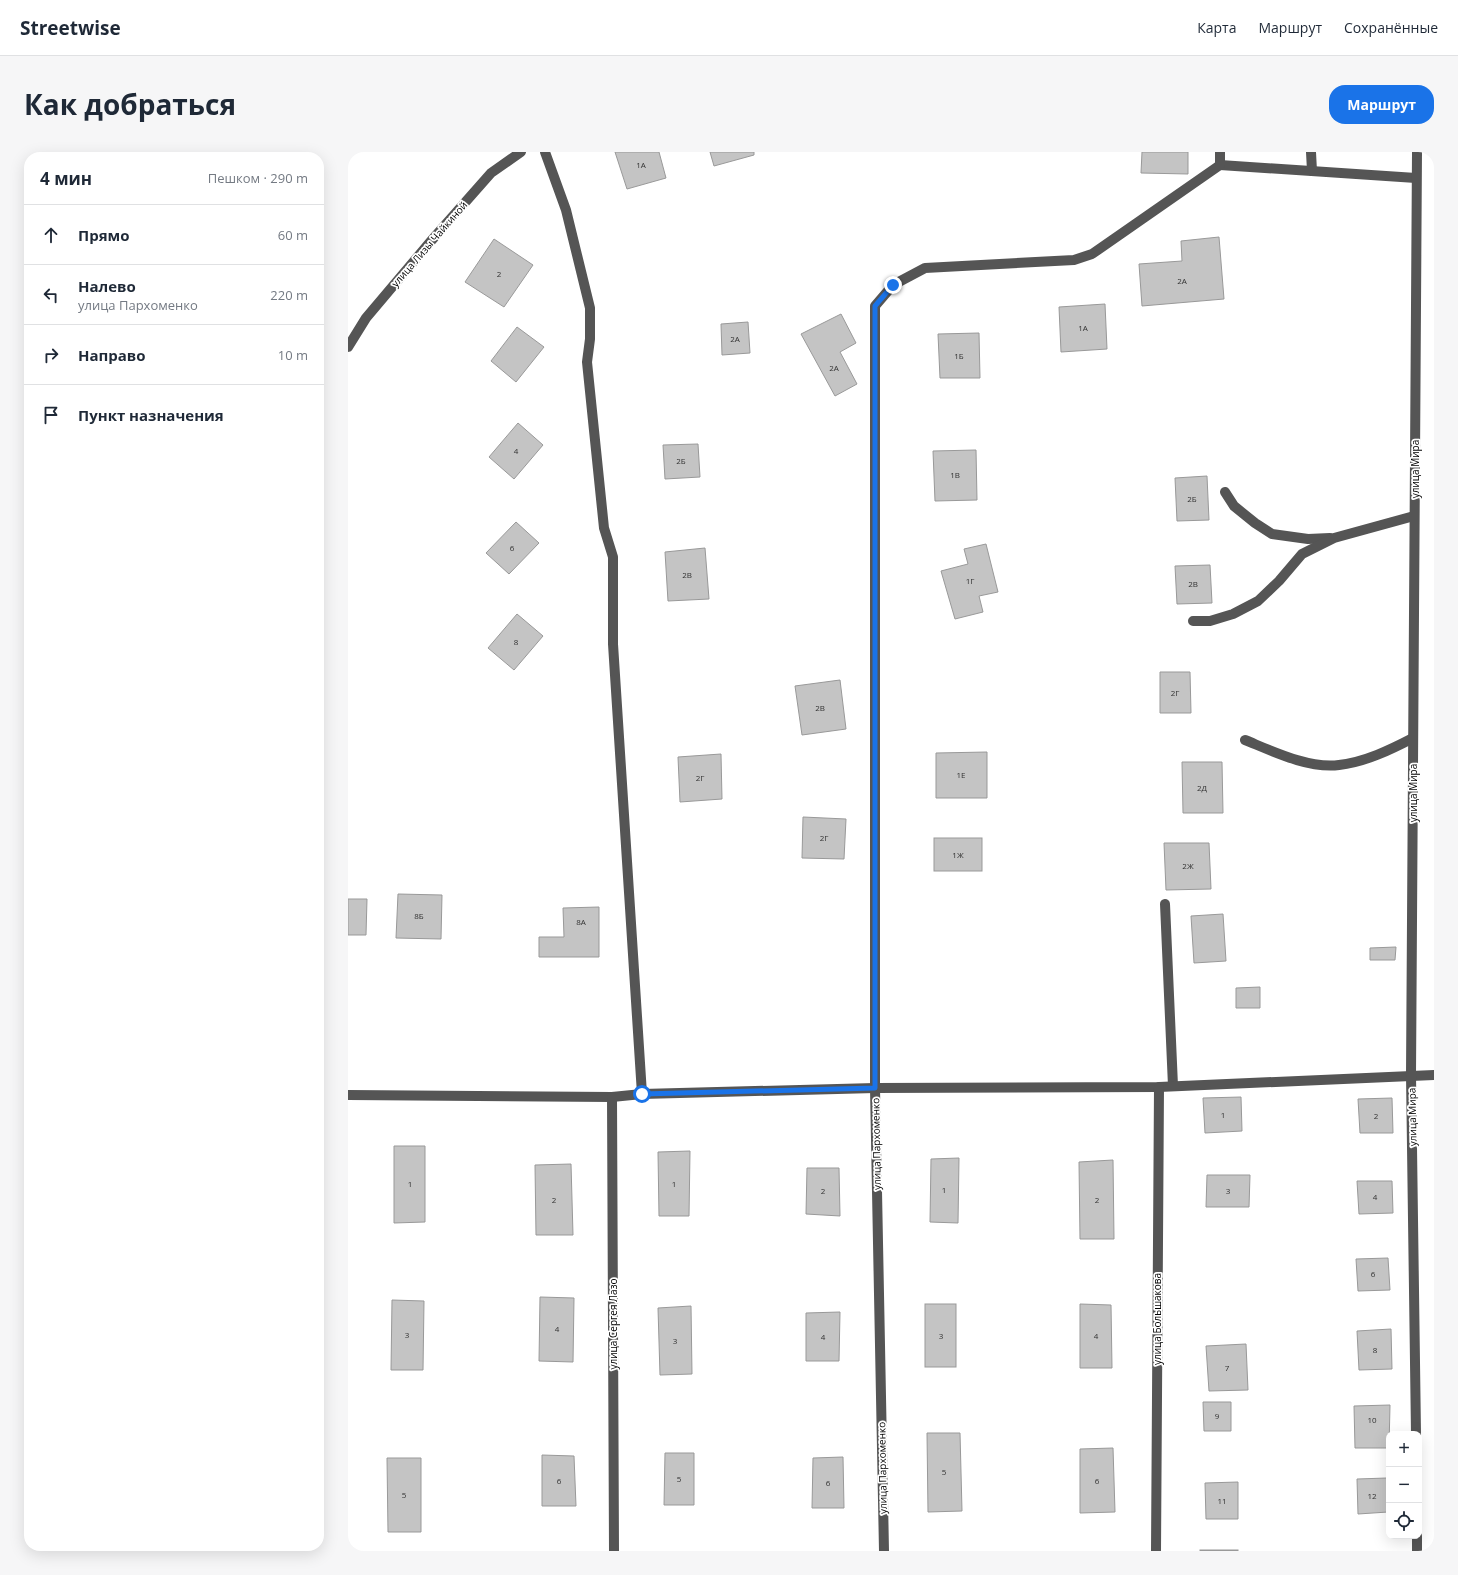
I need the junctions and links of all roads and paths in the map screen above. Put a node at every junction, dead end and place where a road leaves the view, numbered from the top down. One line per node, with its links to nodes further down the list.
1 (521, 152): 9 (street, улица Лизы Чайкиной)
2 (545, 152): 22 (street)
3 (1220, 152): 6 (street)
4 (1312, 152): 7 (street)
5 (1416, 152): 8 (street, улица Мира)
6 (1220, 165): 7 (street); 21 (street, улица Пархоменко)
7 (1312, 171): 8 (street)
8 (1416, 178): 11 (street, улица Мира)
9 (348, 347)
10 (1225, 492): 12 (street)
11 (1414, 516): 12 (street); 14 (street, улица Мира)
12 (1334, 538): 13 (street)
13 (1193, 621)
14 (1413, 738): 15 (street); 18 (street, улица Мира)
15 (1245, 740)
16 (1165, 904): 19 (street)
17 (1434, 1074): 18 (street)
18 (1412, 1075): 19 (street); 25 (street, улица Мира)
19 (1173, 1086): 20 (street)
20 (1159, 1087): 21 (street); 29 (street, улица Большакова)
21 (875, 1088): 22 (street); 28 (street, улица Пархоменко)
22 (642, 1094): 24 (street)
23 (348, 1095): 24 (street)
24 (612, 1097): 27 (street, улица Сергея Лазо)
25 (1416, 1431)
26 (1417, 1539): 30 (street)
27 (614, 1551)
28 (884, 1551)
29 (1156, 1551)
30 (1417, 1551)

